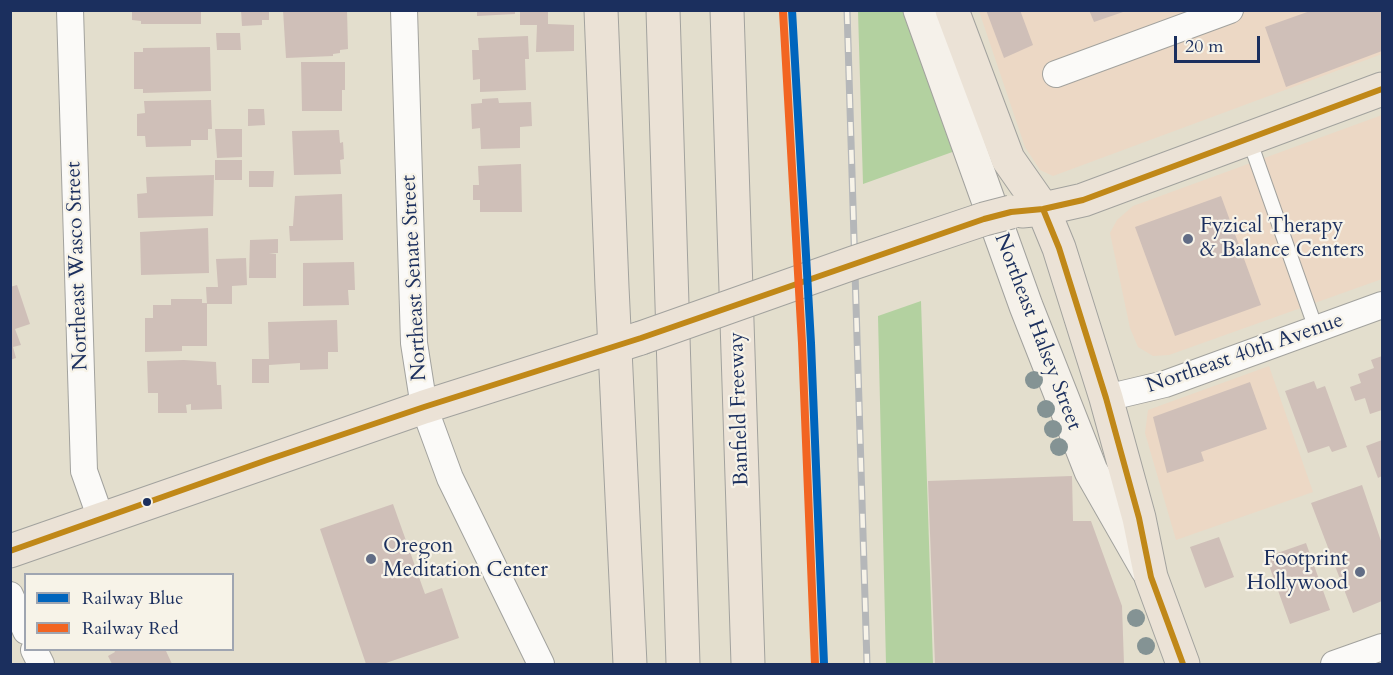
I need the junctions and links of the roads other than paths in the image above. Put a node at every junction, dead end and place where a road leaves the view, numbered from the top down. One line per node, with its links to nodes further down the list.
1 (69, 10): 18 (street, Northeast Wasco Street)
2 (404, 10): 17 (street, Northeast Senate Street)
3 (601, 10): 15 (main road)
4 (663, 10): 26 (main road)
5 (727, 10): 27 (main road, Banfield Freeway)
6 (920, 10): 20 (main road, Northeast Halsey Street)
7 (952, 10): 12 (main road, Northeast Halsey Street)
8 (1230, 10): 9 (street)
9 (1056, 74)
10 (1383, 89): 11 (main road)
11 (1249, 139): 12 (main road); 14 (lane)
12 (1027, 211): 15 (main road, bridge); 16 (main road, Northeast Halsey Street)
13 (1383, 305): 14 (street, Northeast 40th Avenue)
14 (1316, 329): 16 (street, Northeast 40th Avenue)
15 (628, 342): 17 (main road); 25 (main road)
16 (1106, 398): 20 (main road, Northeast Halsey Street)
17 (424, 406): 18 (main road); 24 (street, Northeast Senate Street)
18 (101, 519): 19 (main road)
19 (10, 551)
20 (1151, 577): 28 (main road, Northeast Halsey Street)
21 (10, 595): 22 (street)
22 (24, 626)
23 (1383, 647): 29 (street)
24 (541, 664)
25 (630, 664)
26 (683, 664)
27 (748, 664)
28 (1183, 664)
29 (1334, 664)

